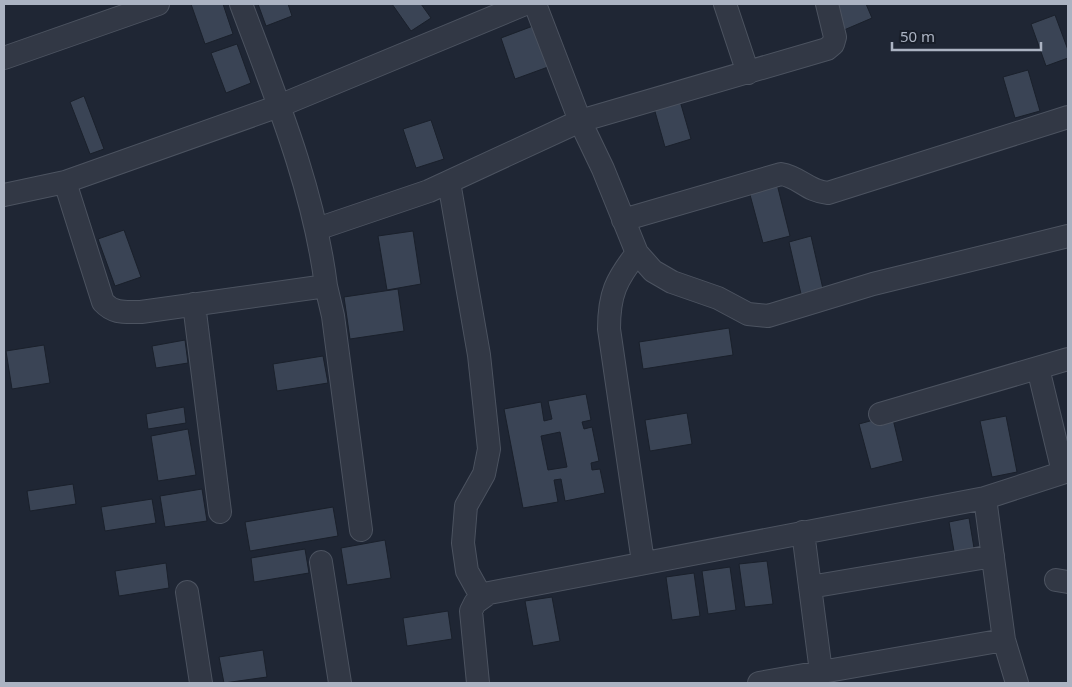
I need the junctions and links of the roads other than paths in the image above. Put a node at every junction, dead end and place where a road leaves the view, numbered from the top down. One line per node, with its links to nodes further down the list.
1 (158, 4): 7 (street)
2 (241, 4): 9 (street)
3 (525, 4): 9 (street)
4 (534, 4): 11 (street)
5 (725, 4): 8 (street)
6 (827, 4): 8 (street)
7 (4, 58)
8 (748, 73): 11 (street)
9 (279, 106): 12 (street); 16 (street)
10 (1068, 117): 15 (street)
11 (580, 121): 13 (street); 15 (street)
12 (65, 182): 14 (street); 20 (street)
13 (449, 182): 16 (street); 34 (street)
14 (4, 195)
15 (623, 220): 18 (street)
16 (317, 229): 19 (street)
17 (1068, 236): 18 (street)
18 (637, 253): 31 (street)
19 (326, 286): 20 (street); 27 (street)
20 (194, 304): 26 (street)
21 (1068, 359): 22 (street)
22 (1038, 368): 23 (street); 24 (street)
23 (880, 414)
24 (1066, 472): 25 (street)
25 (985, 498): 28 (street); 29 (street)
26 (220, 512)
27 (361, 530)
28 (802, 532): 31 (street); 32 (street)
29 (993, 556): 32 (street); 35 (street)
30 (320, 562): 38 (street)
31 (643, 562): 34 (street)
32 (810, 587): 36 (street)
33 (187, 592): 37 (street)
34 (482, 598): 39 (street)
35 (1004, 640): 36 (street); 41 (street)
36 (821, 672): 40 (street)
37 (201, 683)
38 (340, 683)
39 (478, 683)
40 (759, 683)
41 (1017, 683)

